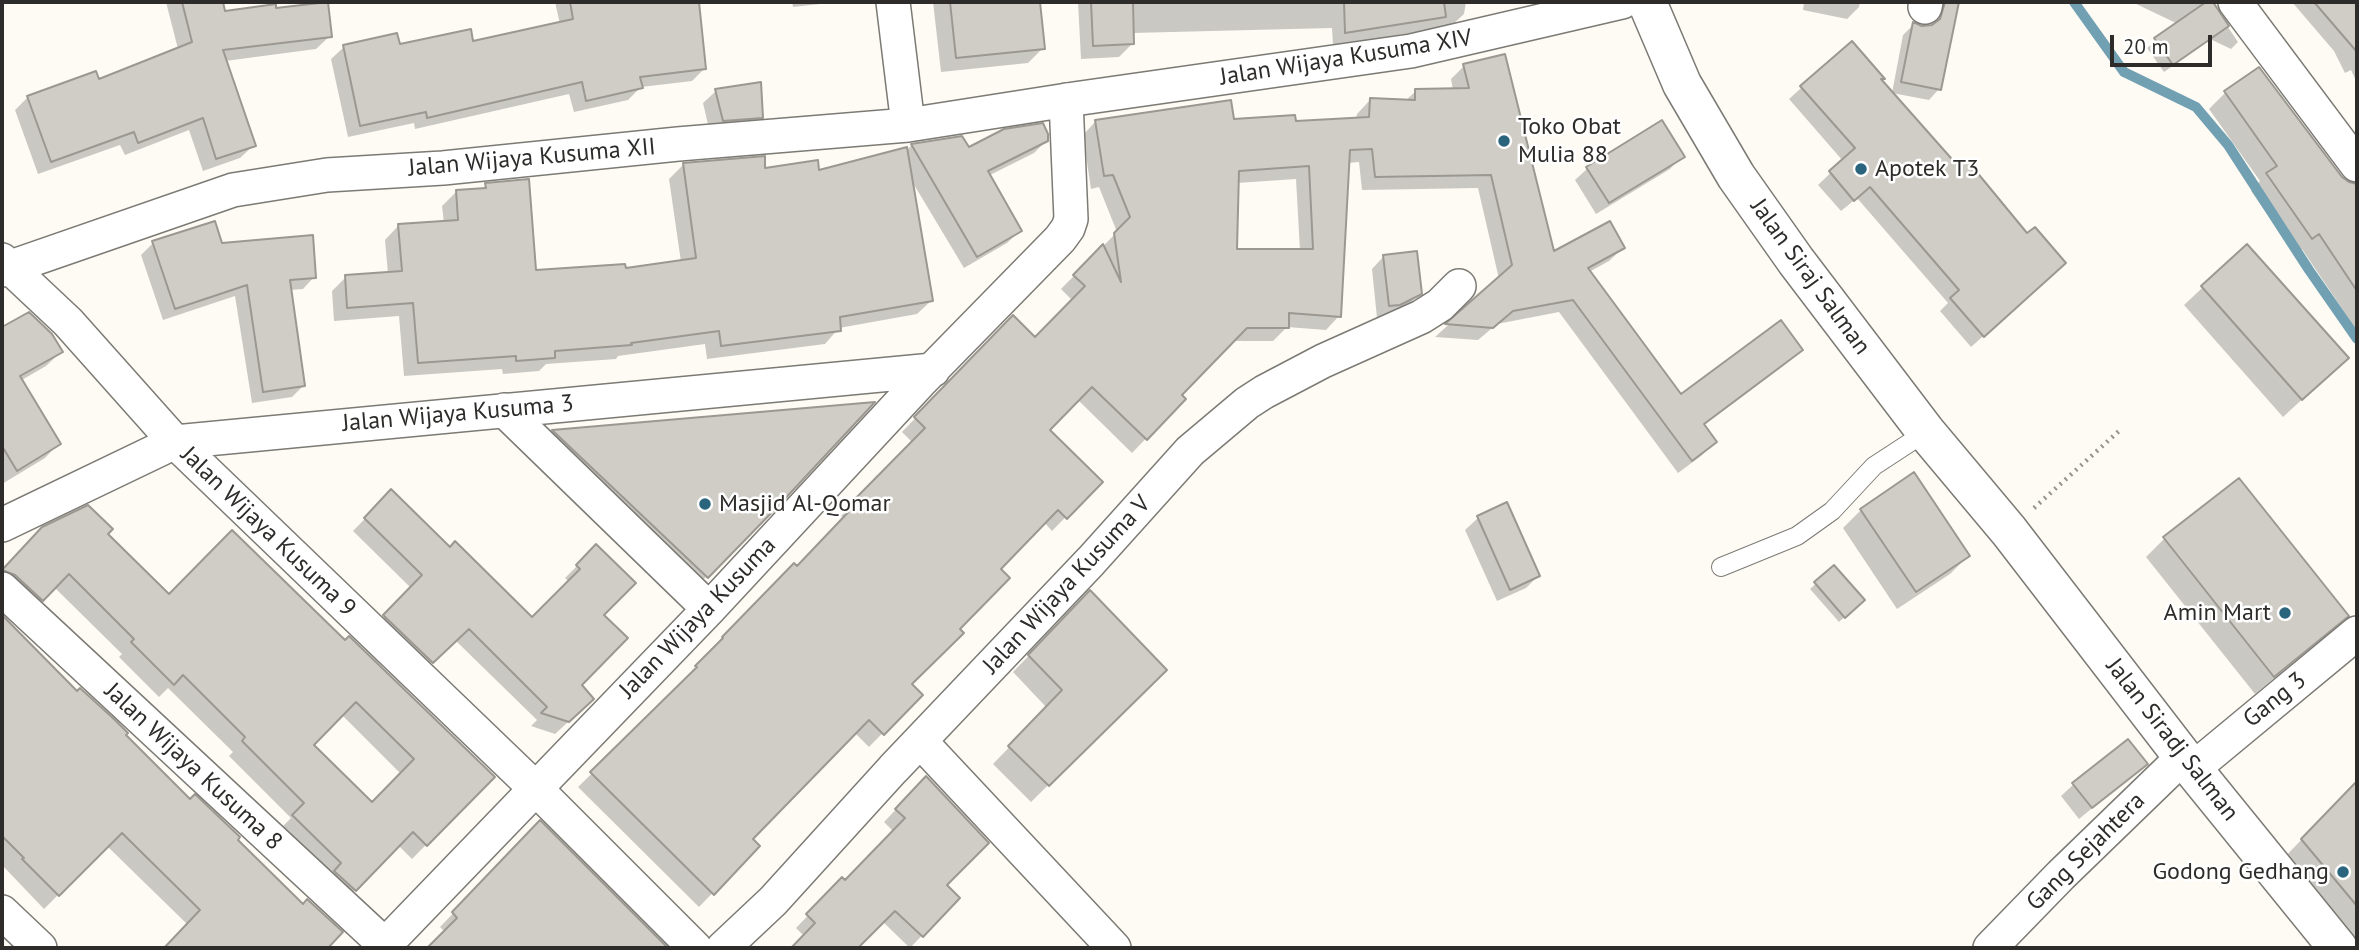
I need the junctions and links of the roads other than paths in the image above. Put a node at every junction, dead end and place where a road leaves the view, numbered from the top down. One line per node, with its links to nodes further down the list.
1 (893, 2): 6 (street)
2 (1622, 2): 5 (street, Jalan Wijaya Kusuma XIV)
3 (1647, 2): 12 (street, Jalan Siraj Salman)
4 (2235, 2): 7 (street)
5 (1066, 100): 6 (street, Jalan Wijaya Kusuma XII); 10 (street, Jalan Wijaya Kusuma)
6 (908, 125): 8 (street, Jalan Wijaya Kusuma XII)
7 (2357, 165)
8 (4, 265): 13 (street, Jalan Wijaya Kusuma 9)
9 (1459, 285): 20 (street, Jalan Wijaya Kusuma V)
10 (933, 370): 11 (street, Jalan Wijaya Kusuma 3); 18 (street, Jalan Wijaya Kusuma)
11 (504, 410): 13 (street, Jalan Wijaya Kusuma 3); 18 (street)
12 (1926, 432): 15 (street, Jalan Siraj Salman); 16 (lane)
13 (174, 442): 14 (street, Jalan Wijaya Kusuma 3); 22 (street, Jalan Wijaya Kusuma 9)
14 (2, 525)
15 (2009, 531): 21 (street, Jalan Siradj Salman)
16 (1721, 567)
17 (2, 589): 24 (street, Jalan Wijaya Kusuma 8)
18 (709, 609): 22 (street, Jalan Wijaya Kusuma)
19 (2357, 633): 21 (street, Gang 3)
20 (920, 741): 27 (street, Jalan Wijaya Kusuma V); 28 (street)
21 (2188, 762): 29 (street, Gang Sejahtera); 30 (street, Jalan Siradj Salman)
22 (536, 789): 24 (street, Jalan Wijaya Kusuma); 26 (street, Jalan Wijaya Kusuma 9)
23 (2, 912): 25 (street)
24 (384, 947)
25 (40, 948)
26 (695, 948)
27 (723, 948)
28 (1114, 948)
29 (1990, 948)
30 (2338, 948)

